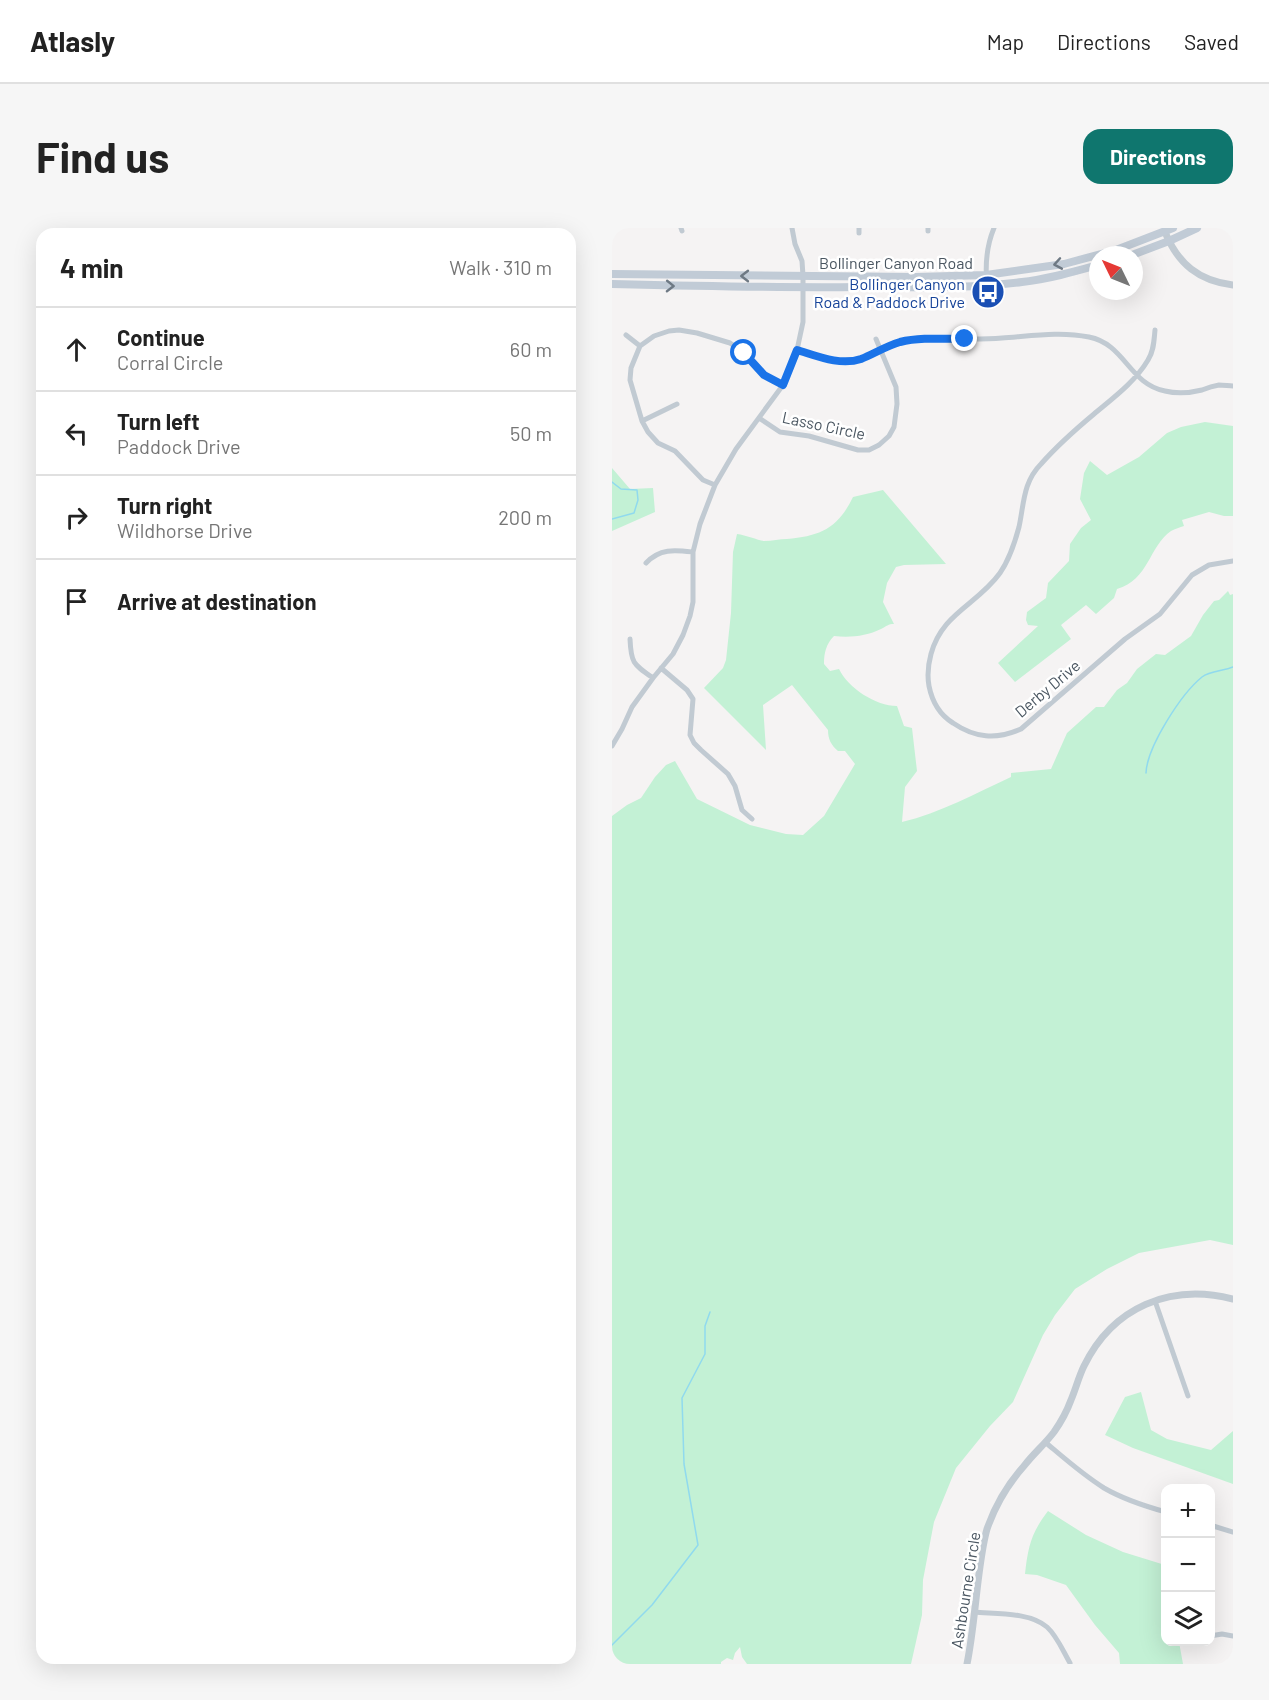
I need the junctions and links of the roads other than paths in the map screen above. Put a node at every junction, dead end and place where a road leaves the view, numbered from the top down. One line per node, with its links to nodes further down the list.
1 (792, 228): 10 (street)
2 (994, 228): 9 (street)
3 (1197, 228): 5 (main road)
4 (1168, 229): 5 (street); 9 (main road, Bollinger Canyon Road, one-way to 9)
5 (1169, 241): 6 (main road); 13 (street)
6 (1143, 251)
7 (1089, 267): 12 (main road, Bollinger Canyon Road)
8 (612, 274): 10 (main road, Bollinger Canyon Road, one-way to 8)
9 (986, 275): 10 (main road, Bollinger Canyon Road); 12 (street)
10 (803, 276): 14 (street)
11 (612, 284): 14 (main road, Bollinger Canyon Road, one-way to 14)
12 (987, 285): 14 (main road, Bollinger Canyon Road)
13 (1233, 285)
14 (803, 288): 19 (street)
15 (1155, 330): 21 (street, Derby Drive)
16 (626, 335): 18 (street)
17 (876, 339): 20 (street, Lasso Circle)
18 (640, 346): 22 (street); 26 (street)
19 (797, 350): 20 (street); 22 (street)
20 (880, 350): 21 (street); 25 (street, Lasso Circle)
21 (1136, 376): 23 (street); 29 (street, Derby Drive)
22 (783, 385): 25 (street)
23 (1233, 386)
24 (676, 404): 26 (street)
25 (759, 418): 27 (street)
26 (642, 421): 27 (street)
27 (715, 485): 28 (street)
28 (693, 552): 30 (street); 32 (street)
29 (1233, 561)
30 (646, 563)
31 (630, 639): 33 (street)
32 (661, 668): 33 (street); 35 (street)
33 (653, 678): 34 (street)
34 (612, 746)
35 (752, 819)
36 (1233, 1299): 37 (street, Ashbourne Circle)
37 (1155, 1301): 38 (street); 39 (street, Ashbourne Circle)
38 (1188, 1396)
39 (1045, 1442): 40 (street); 43 (street, Ashbourne Circle)
40 (1161, 1511)
41 (1215, 1527): 42 (street)
42 (1233, 1532)
43 (974, 1612): 46 (street); 47 (street, Ashbourne Circle)
44 (1215, 1635): 45 (street)
45 (1233, 1636)
46 (1070, 1663)
47 (967, 1664)

